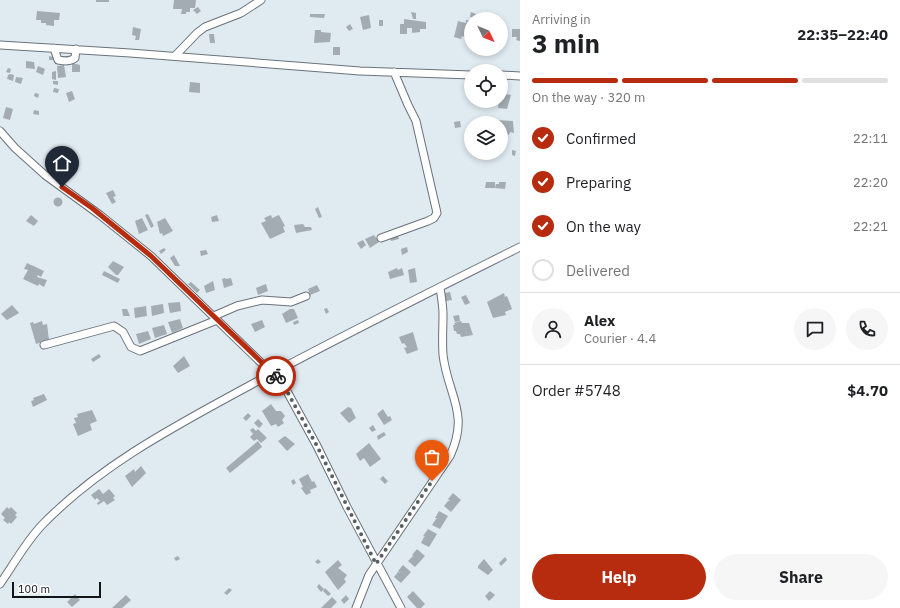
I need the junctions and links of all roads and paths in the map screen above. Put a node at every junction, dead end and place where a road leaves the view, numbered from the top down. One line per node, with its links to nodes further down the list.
1 (261, 0): 5 (street)
2 (0, 45): 3 (street)
3 (54, 48): 4 (street); 4 (street)
4 (76, 49): 5 (street)
5 (175, 56): 6 (street)
6 (394, 72): 7 (street); 11 (street)
7 (464, 75)
8 (508, 76): 9 (street)
9 (520, 76)
10 (0, 131): 15 (street)
11 (381, 238)
12 (520, 247): 13 (street)
13 (440, 287): 17 (street); 18 (street)
14 (306, 296): 15 (street)
15 (215, 318): 16 (street); 17 (street)
16 (44, 345)
17 (272, 373): 18 (street); 19 (street)
18 (376, 564): 20 (street); 21 (street)
19 (0, 584)
20 (356, 608)
21 (401, 608)

